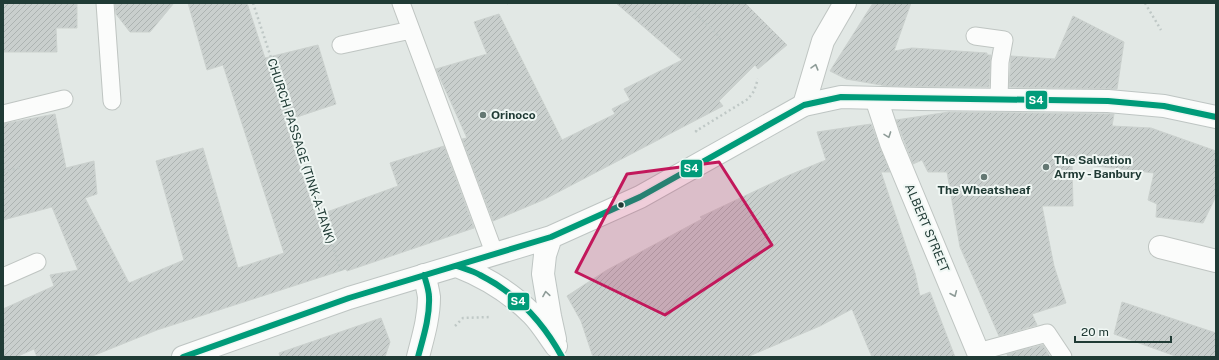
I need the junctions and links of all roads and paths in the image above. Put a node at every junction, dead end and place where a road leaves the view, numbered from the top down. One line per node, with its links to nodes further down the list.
1 (105, 3): 16 (lane)
2 (253, 3): 31 (path, CHURCH PASSAGE (TINK-A-TANK))
3 (401, 3): 7 (lane)
4 (684, 3): 10 (path)
5 (844, 3): 17 (street, one-way to 5)
6 (1145, 3): 8 (path)
7 (411, 30): 11 (lane); 25 (lane)
8 (1161, 30)
9 (975, 36): 15 (lane)
10 (722, 42)
11 (341, 46)
12 (758, 79): 20 (path)
13 (876, 98): 15 (street); 17 (street); 33 (street, ALBERT STREET, one-way to 33)
14 (64, 99): 18 (lane)
15 (999, 100): 19 (street)
16 (112, 101)
17 (804, 105): 23 (street)
18 (3, 114)
19 (1216, 117)
20 (700, 137)
21 (22, 167): 22 (path)
22 (3, 172)
23 (551, 237): 25 (street); 32 (street, one-way to 23)
24 (1160, 248): 26 (street)
25 (495, 255): 28 (street)
26 (1216, 259)
27 (36, 262): 30 (lane)
28 (457, 266): 29 (street); 32 (street)
29 (424, 275): 31 (street); 35 (street)
30 (3, 277)
31 (349, 298): 34 (street)
32 (559, 351)
33 (979, 354): 36 (lane)
34 (183, 357)
35 (418, 357)
36 (1063, 357)

